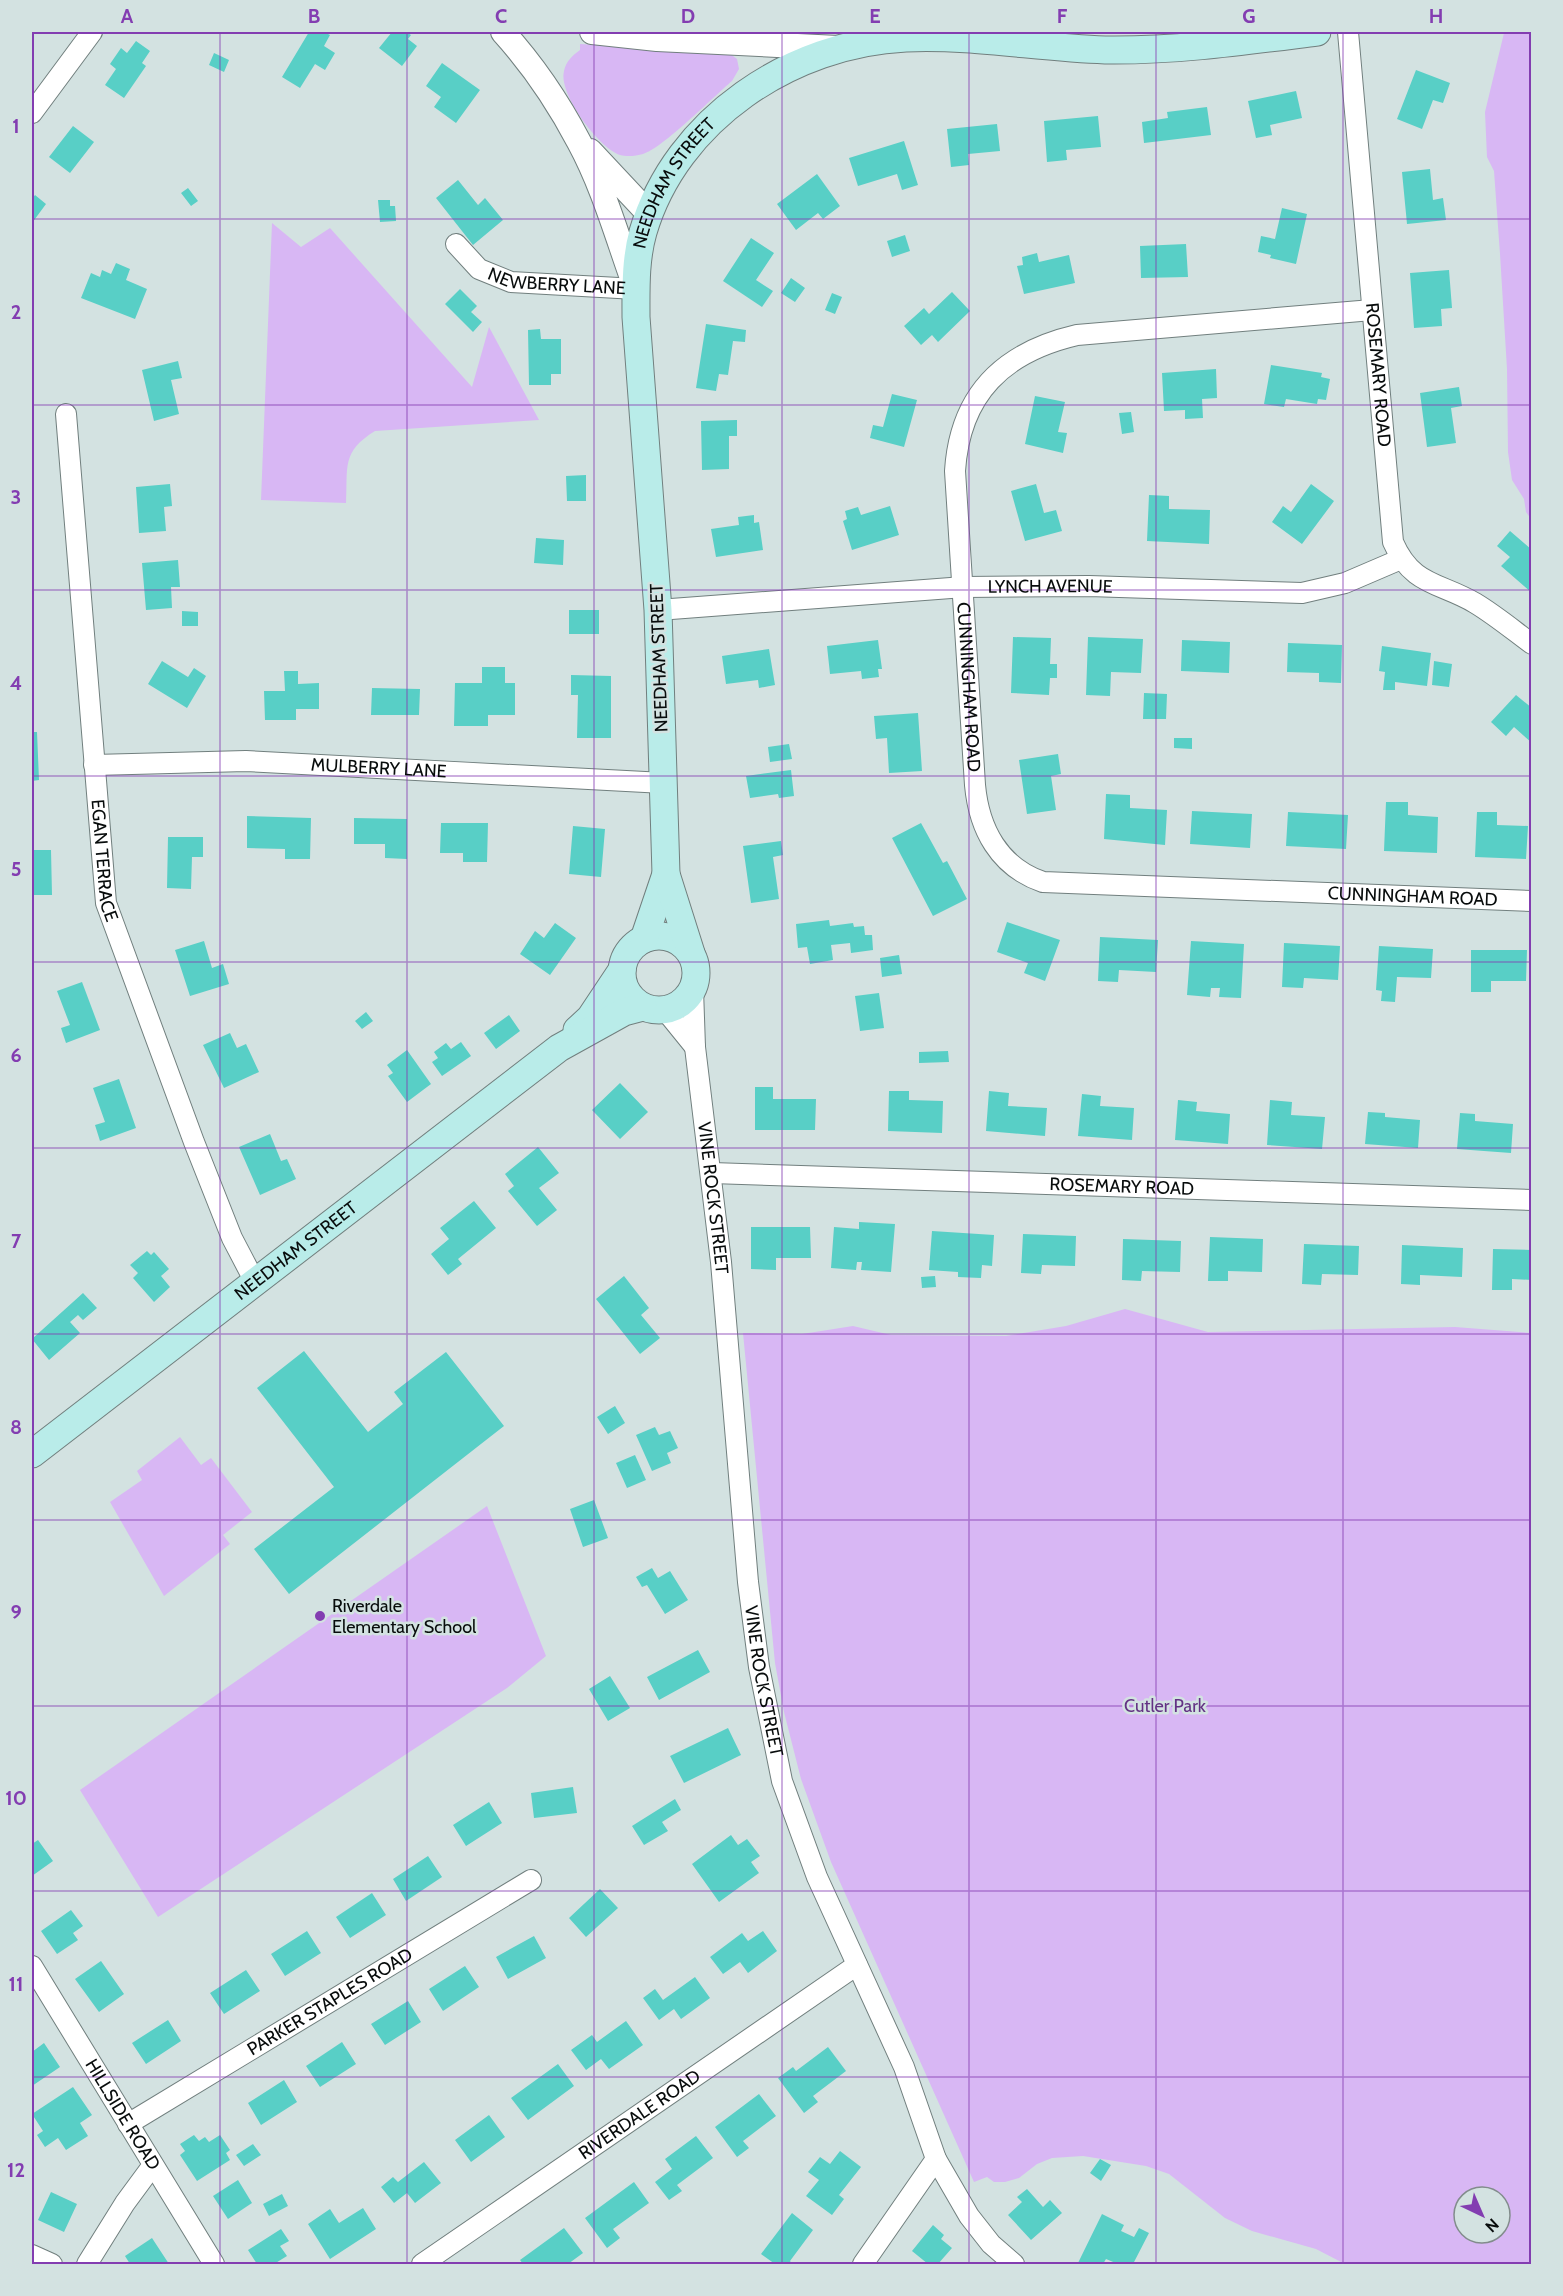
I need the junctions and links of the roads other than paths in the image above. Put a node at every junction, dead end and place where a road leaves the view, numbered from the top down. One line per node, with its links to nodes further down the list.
1 (92, 32): 8 (street)
2 (503, 32): 9 (street)
3 (592, 32): 7 (street)
4 (1317, 32): 6 (main road, NEEDHAM STREET)
5 (1348, 32): 13 (street, ROSEMARY ROAD)
6 (1001, 37): 7 (main road, NEEDHAM STREET)
7 (838, 48): 10 (main road, NEEDHAM STREET)
8 (32, 113)
9 (572, 128): 10 (street); 12 (street)
10 (649, 214): 12 (main road, NEEDHAM STREET)
11 (456, 244): 12 (street, NEWBERRY LANE)
12 (636, 289): 17 (main road, NEEDHAM STREET)
13 (1372, 310): 15 (street, ROSEMARY ROAD); 16 (street, CUNNINGHAM ROAD)
14 (66, 414): 19 (street, EGAN TERRACE)
15 (1401, 559): 16 (street, LYNCH AVENUE); 18 (street, ROSEMARY ROAD)
16 (964, 587): 17 (street, LYNCH AVENUE); 22 (street, CUNNINGHAM ROAD)
17 (658, 610): 20 (main road, NEEDHAM STREET)
18 (1532, 644)
19 (94, 765): 20 (street, MULBERRY LANE); 32 (street, EGAN TERRACE)
20 (664, 783): 21 (main road, NEEDHAM STREET)
21 (666, 874): 23 (main road, NEEDHAM STREET); 24 (main road, NEEDHAM STREET)
22 (1532, 901)
23 (644, 939): 24 (main road); 25 (main road)
24 (691, 953): 26 (main road)
25 (622, 970): 27 (main road); 29 (main road, NEEDHAM STREET)
26 (693, 989): 27 (main road); 28 (street, VINE ROCK STREET)
27 (654, 1008): 28 (street); 29 (main road, NEEDHAM STREET)
28 (695, 1047): 30 (street, VINE ROCK STREET)
29 (559, 1048): 32 (main road, NEEDHAM STREET)
30 (711, 1173): 31 (street, ROSEMARY ROAD); 35 (street, VINE ROCK STREET)
31 (1532, 1200)
32 (255, 1282): 33 (main road, NEEDHAM STREET)
33 (32, 1454)
34 (531, 1880): 37 (street, PARKER STAPLES ROAD)
35 (857, 1965): 38 (street, VINE ROCK STREET); 44 (street, RIVERDALE ROAD)
36 (32, 1966): 37 (street, HILLSIDE ROAD)
37 (128, 2124): 39 (street, HILLSIDE ROAD)
38 (936, 2159): 45 (street); 46 (street, VINE ROCK STREET)
39 (153, 2165): 42 (street); 43 (street, HILLSIDE ROAD)
40 (32, 2255): 41 (street)
41 (52, 2265)
42 (87, 2265)
43 (214, 2265)
44 (422, 2265)
45 (863, 2265)
46 (1014, 2265)

